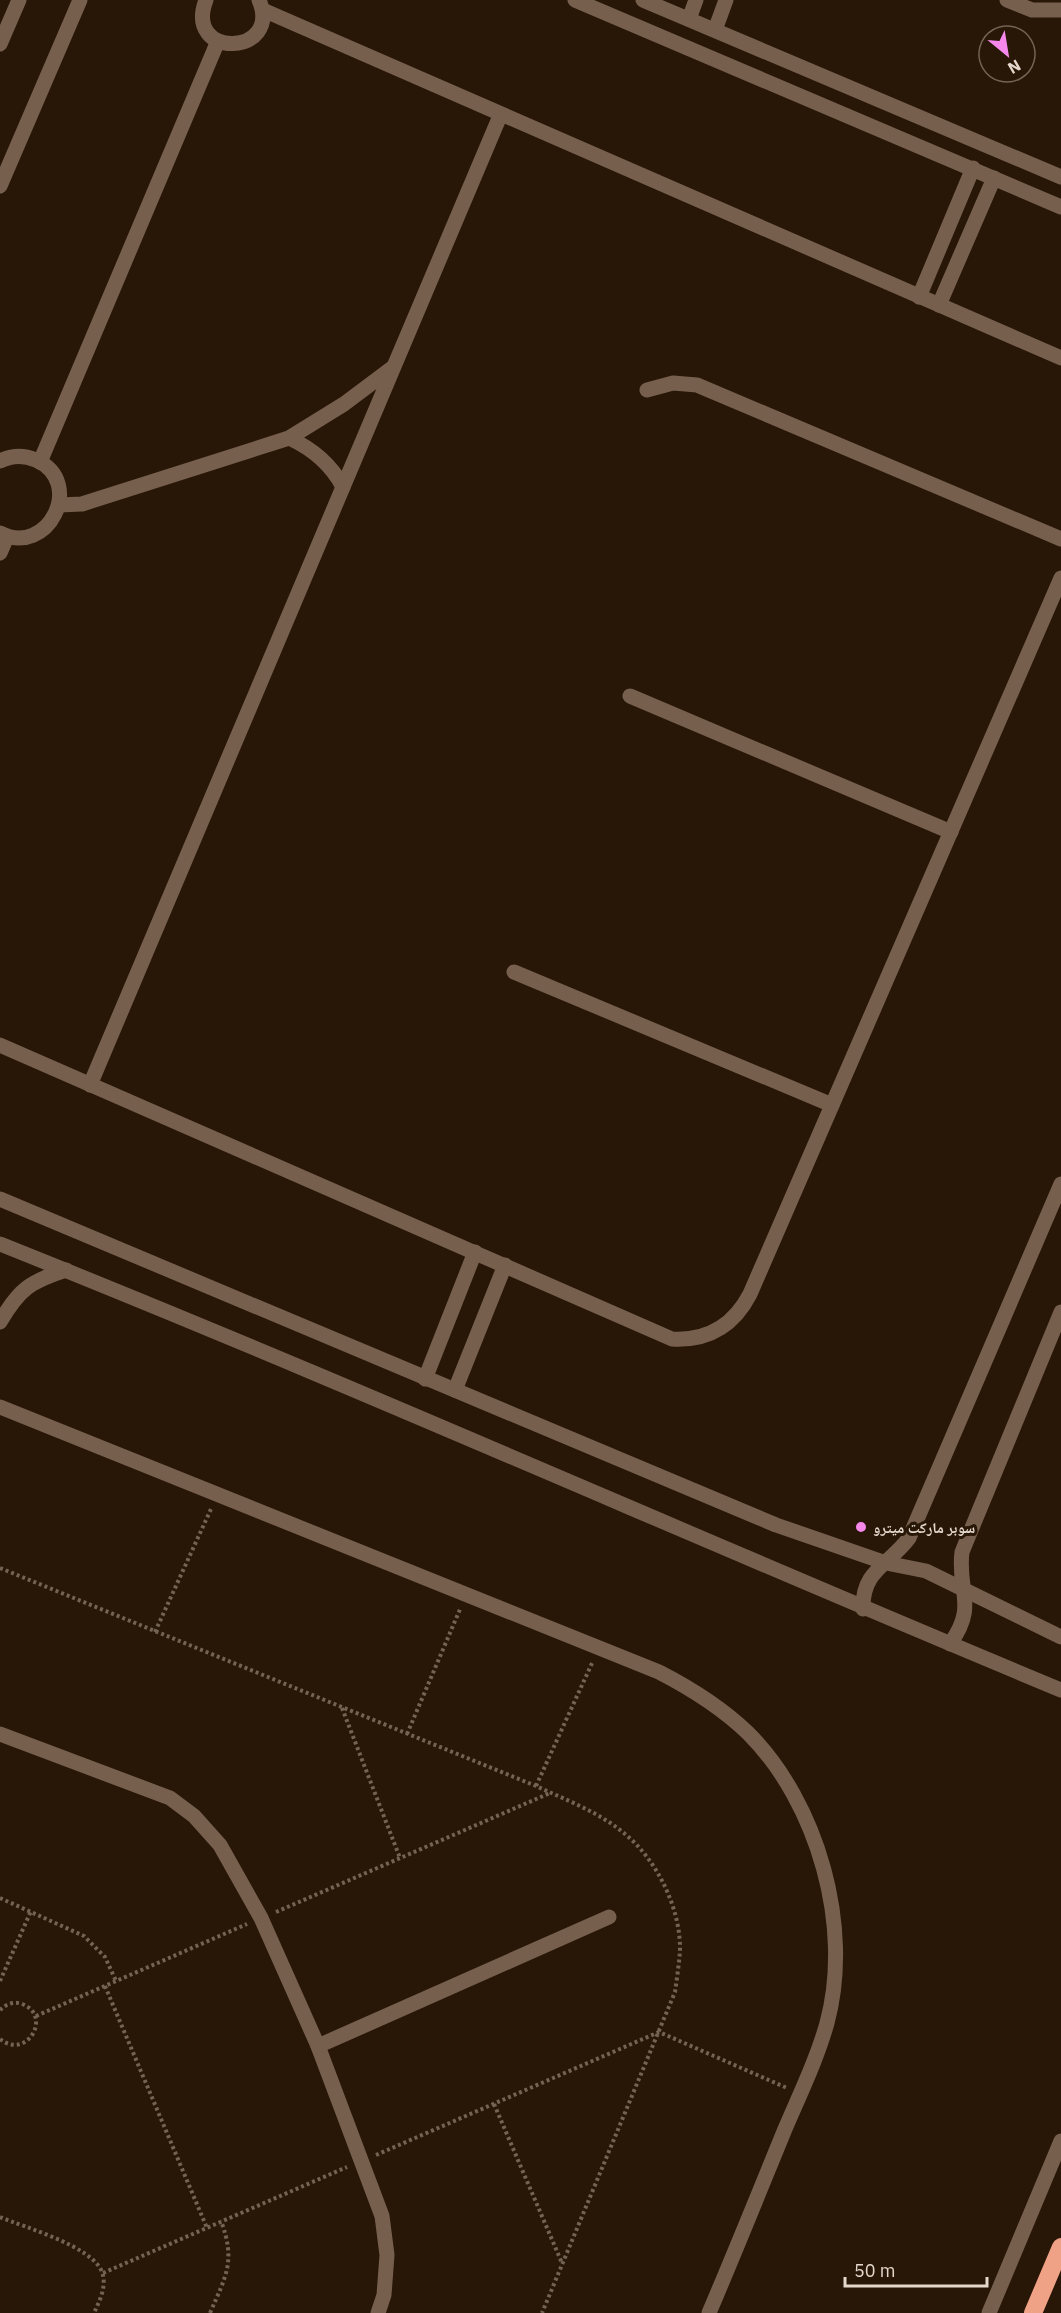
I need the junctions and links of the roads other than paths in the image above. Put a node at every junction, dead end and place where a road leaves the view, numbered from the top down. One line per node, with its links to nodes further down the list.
1 (19, 0): 15 (street)
2 (80, 0): 22 (street)
3 (206, 0): 14 (street)
4 (575, 0): 10 (street)
5 (644, 0): 12 (street)
6 (696, 0): 12 (street)
7 (726, 0): 13 (street)
8 (1007, 0): 11 (street)
9 (261, 5): 14 (street); 18 (street)
10 (611, 7): 17 (street)
11 (1061, 10)
12 (688, 19): 13 (street)
13 (714, 30): 16 (street)
14 (218, 41): 31 (street)
15 (0, 44)
16 (809, 70): 17 (street); 20 (street)
17 (801, 96): 19 (street)
18 (500, 116): 24 (street); 27 (street)
19 (972, 168): 21 (street); 24 (street)
20 (1061, 177)
21 (994, 178): 23 (street); 25 (street)
22 (0, 186)
23 (1061, 207)
24 (919, 297): 25 (street)
25 (939, 305): 26 (street)
26 (1061, 358)
27 (394, 366): 29 (street); 32 (street)
28 (648, 390): 35 (street)
29 (289, 438): 32 (street); 33 (street)
30 (0, 461): 31 (street)
31 (40, 462): 33 (street)
32 (343, 487): 42 (street)
33 (59, 505): 34 (street)
34 (4, 535): 36 (street)
35 (1061, 539)
36 (0, 553)
37 (1061, 578): 39 (street)
38 (630, 696): 39 (street)
39 (951, 832): 43 (street)
40 (514, 972): 43 (street)
41 (0, 1045): 42 (street)
42 (90, 1084): 47 (street)
43 (832, 1105): 48 (street)
44 (1061, 1184): 55 (street)
45 (0, 1199): 52 (street)
46 (0, 1244): 49 (street)
47 (475, 1252): 48 (street); 52 (street)
48 (505, 1265): 53 (street)
49 (66, 1270): 51 (street); 57 (street)
50 (1061, 1312): 56 (street)
51 (0, 1322)
52 (425, 1379): 53 (street)
53 (455, 1390): 55 (street)
54 (0, 1407): 67 (street)
55 (886, 1563): 56 (street); 57 (street)
56 (965, 1589): 58 (street); 59 (street)
57 (863, 1609): 59 (street)
58 (1061, 1637)
59 (950, 1644): 60 (street)
60 (1061, 1690)
61 (0, 1734): 63 (street)
62 (609, 1917): 63 (street)
63 (318, 2046): 66 (street)
64 (1061, 2141): 68 (street)
65 (1061, 2247): 69 (highway)
66 (378, 2313)
67 (709, 2313)
68 (989, 2313)
69 (1033, 2313)

